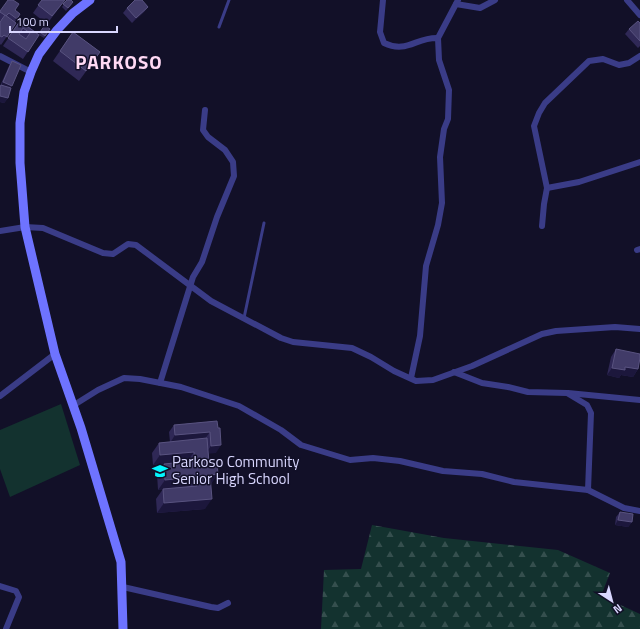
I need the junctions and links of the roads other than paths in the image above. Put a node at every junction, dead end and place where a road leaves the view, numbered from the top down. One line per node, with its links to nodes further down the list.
1 (90, 0): 12 (street)
2 (229, 0): 8 (lane)
3 (383, 0): 9 (street)
4 (495, 0): 6 (street)
5 (628, 0): 7 (street)
6 (457, 2): 9 (street)
7 (640, 15)
8 (219, 27)
9 (438, 38): 25 (street)
10 (0, 56): 12 (street)
11 (640, 56): 15 (street)
12 (31, 72): 18 (street)
13 (205, 110): 20 (street)
14 (640, 162): 15 (street)
15 (548, 188): 17 (street)
16 (264, 223): 21 (lane)
17 (542, 226)
18 (25, 227): 19 (street); 20 (street); 23 (street)
19 (0, 231)
20 (190, 286): 21 (street); 26 (street)
21 (244, 318): 25 (street)
22 (640, 329): 24 (street)
23 (55, 354): 28 (street); 30 (street)
24 (454, 372): 25 (street); 27 (street)
25 (411, 378)
26 (160, 383): 30 (street); 31 (street)
27 (567, 393): 29 (street); 31 (street)
28 (0, 396)
29 (640, 400)
30 (74, 405): 34 (street)
31 (588, 490): 32 (street)
32 (640, 511)
33 (0, 586): 36 (street)
34 (123, 587): 35 (street); 37 (street)
35 (228, 603)
36 (6, 629)
37 (123, 629)

